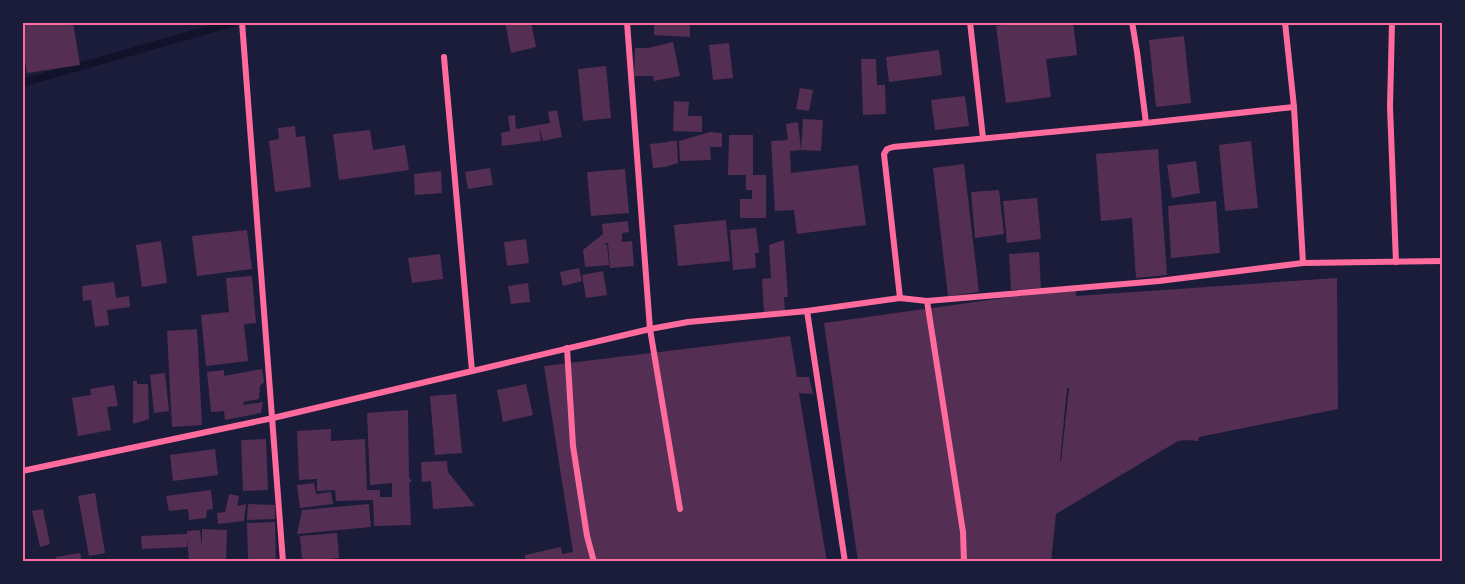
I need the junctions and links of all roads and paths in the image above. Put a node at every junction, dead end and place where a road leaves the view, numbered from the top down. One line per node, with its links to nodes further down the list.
1 (242, 22): 20 (street)
2 (627, 22): 17 (street)
3 (970, 22): 10 (street)
4 (1132, 22): 9 (street)
5 (1285, 22): 8 (street)
6 (1392, 22): 12 (street)
7 (444, 57): 19 (street)
8 (1294, 107): 9 (street); 13 (street)
9 (1146, 123): 10 (street)
10 (983, 138): 14 (street)
11 (1443, 261): 12 (street)
12 (1396, 262): 13 (street)
13 (1303, 263): 15 (street)
14 (900, 298): 15 (street); 16 (street)
15 (927, 301): 26 (street)
16 (807, 311): 17 (street); 25 (street)
17 (650, 329): 18 (street); 22 (street)
18 (567, 348): 19 (street); 24 (street)
19 (472, 370): 20 (street)
20 (273, 418): 21 (street); 23 (street)
21 (22, 471)
22 (680, 508)
23 (283, 561)
24 (594, 561)
25 (845, 561)
26 (964, 561)

